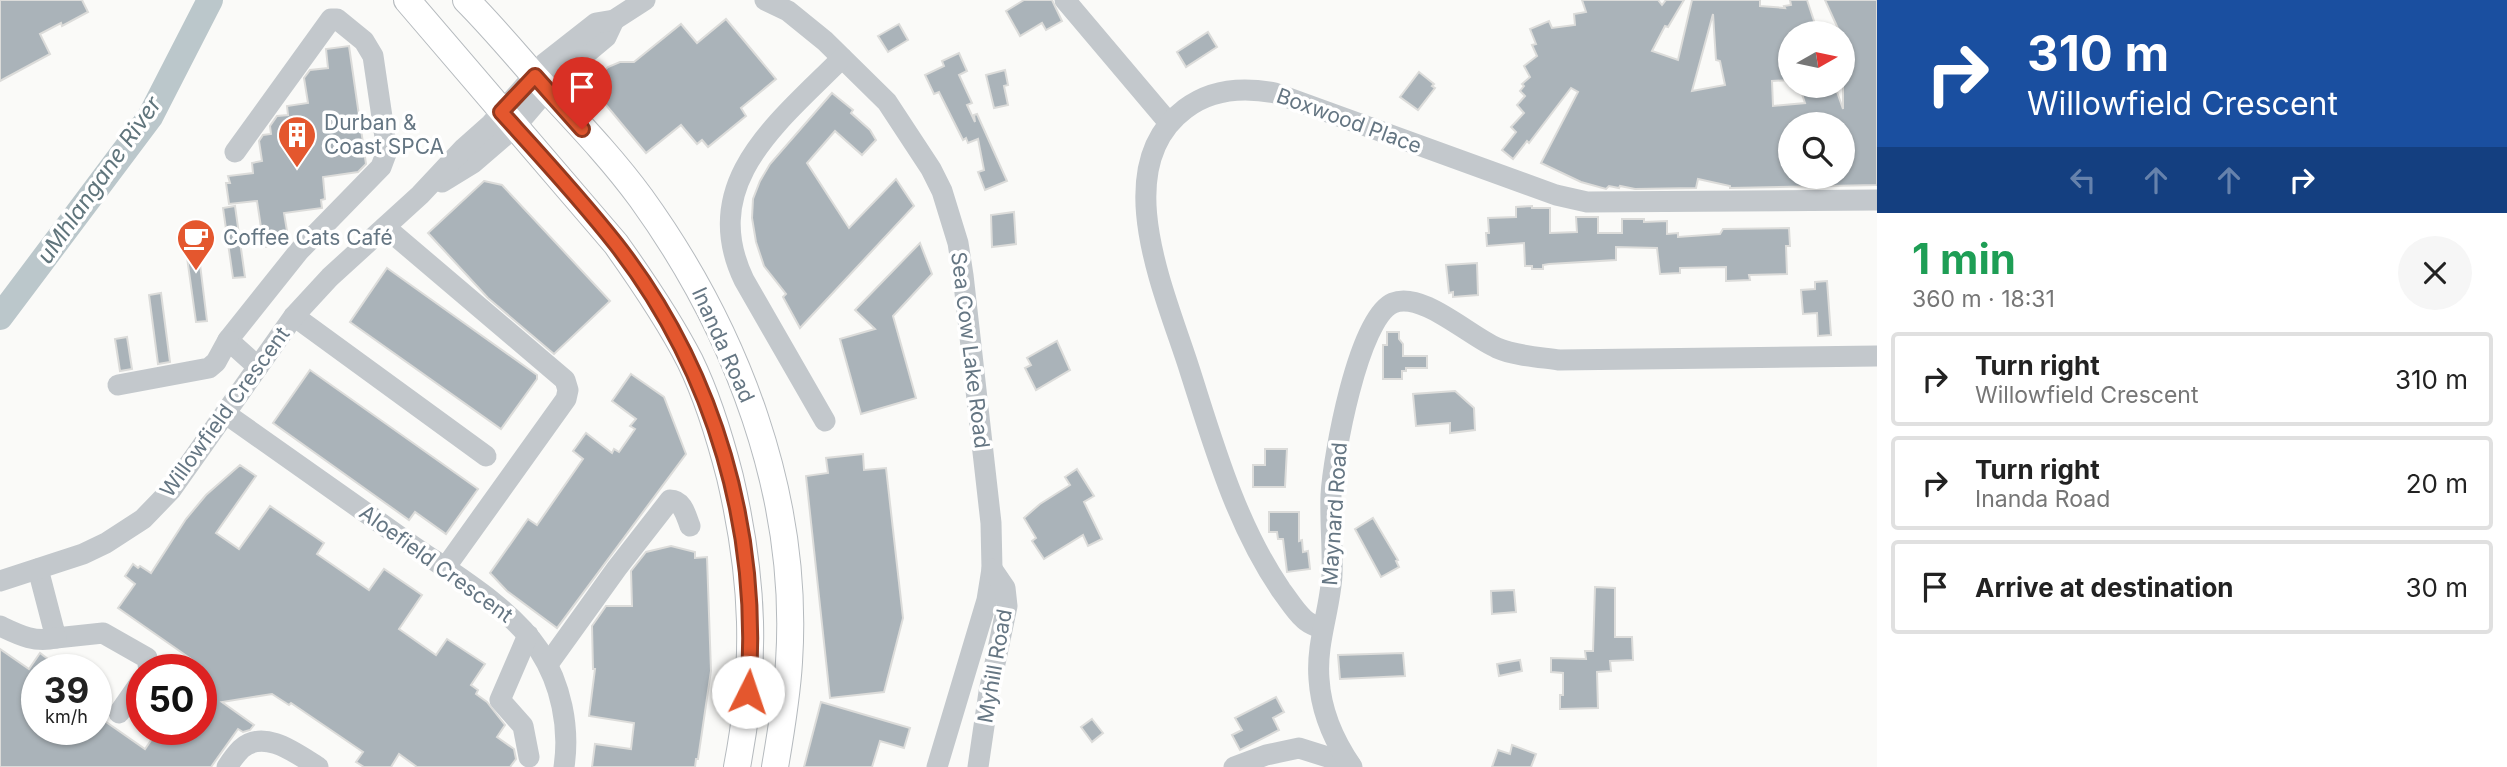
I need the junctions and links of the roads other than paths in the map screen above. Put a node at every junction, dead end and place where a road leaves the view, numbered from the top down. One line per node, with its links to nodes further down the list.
1 (407, 0): 8 (main road, Inanda Road)
2 (466, 0): 7 (main road, Inanda Road)
3 (765, 0): 6 (street, Sea Cow Lake Road)
4 (1065, 0): 9 (street)
5 (639, 1): 7 (street, Willowfield Crescent)
6 (842, 58): 19 (street); 24 (street, Sea Cow Lake Road)
7 (541, 83): 8 (street, Willowfield Crescent); 40 (main road, Inanda Road)
8 (508, 119): 12 (street, Willowfield Crescent); 39 (main road, Inanda Road)
9 (1169, 123): 11 (street, Boxwood Place); 27 (street, Boxwood Place)
10 (235, 152): 14 (street)
11 (1877, 200)
12 (385, 227): 13 (street, Willowfield Crescent); 22 (street)
13 (294, 316): 16 (street, Willowfield Crescent); 20 (street)
14 (228, 340): 16 (street); 17 (street)
15 (1877, 356): 27 (street, Maynard Road)
16 (258, 367): 18 (street, Willowfield Crescent)
17 (118, 385)
18 (226, 414): 22 (street, Aloefield Crescent); 23 (street, Willowfield Crescent)
19 (825, 421)
20 (486, 456)
21 (690, 526): 31 (street)
22 (445, 568): 28 (street, Aloefield Crescent)
23 (38, 569): 25 (street, Willowfield Crescent); 29 (street)
24 (992, 569): 41 (street, Sea Cow Lake Road); 42 (street, Myhill Road)
25 (0, 581)
26 (0, 626): 29 (street)
27 (1322, 629): 36 (street, Maynard Road)
28 (528, 635): 31 (street, Aloefield Crescent); 34 (street)
29 (56, 638): 30 (street)
30 (141, 654)
31 (548, 664): 38 (street, Aloefield Crescent)
32 (126, 703): 33 (street)
33 (119, 713)
34 (529, 757)
35 (309, 761): 37 (street)
36 (1351, 765): 43 (street)
37 (226, 767)
38 (564, 767)
39 (737, 767)
40 (775, 767)
41 (937, 767)
42 (978, 767)
43 (1234, 767)

